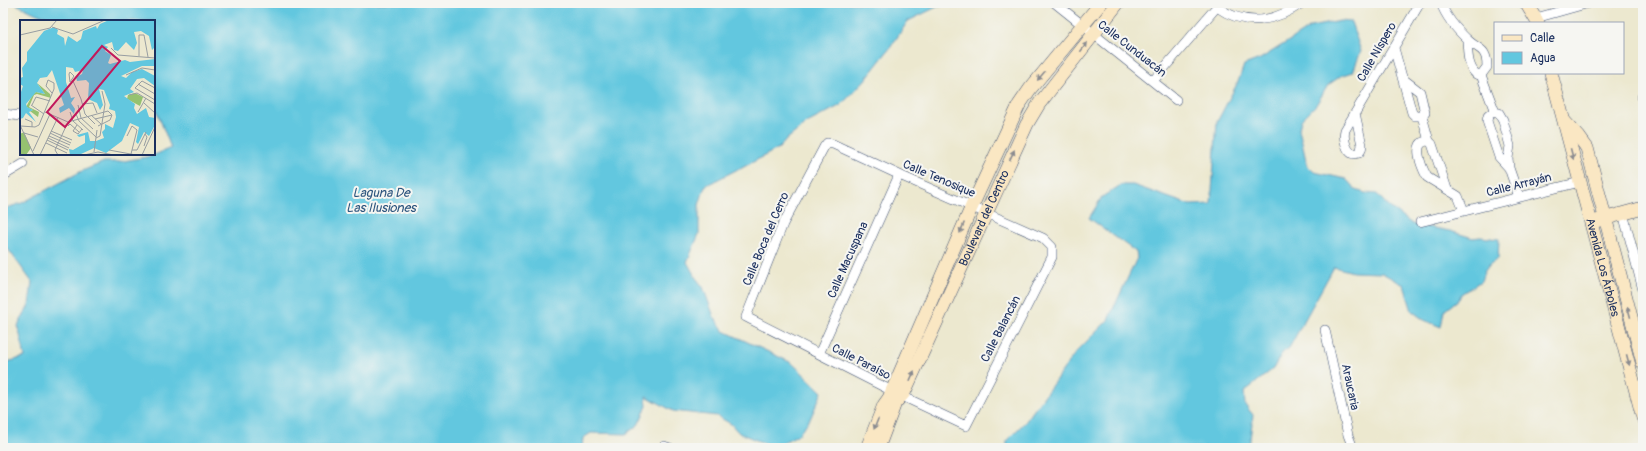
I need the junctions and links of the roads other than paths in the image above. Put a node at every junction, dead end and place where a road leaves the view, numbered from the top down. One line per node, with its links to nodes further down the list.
1 (1055, 3): 11 (street, Calle Cunduacán)
2 (1101, 3): 11 (street, Boulevard del Centro)
3 (1118, 3): 11 (street, Boulevard del Centro)
4 (1302, 3): 9 (street)
5 (1420, 3): 13 (street, Calle Níspero)
6 (1441, 3): 12 (street)
7 (1526, 3): 10 (street)
8 (1590, 3): 10 (street)
9 (1219, 5): 17 (street)
10 (1537, 20)
11 (1089, 30): 17 (street, Calle Cunduacán); 34 (street, Boulevard del Centro, one-way to 34); 37 (street, Boulevard del Centro, one-way to 11)
12 (1467, 40): 15 (street); 15 (street)
13 (1394, 48): 16 (street); 20 (street, Calle Níspero)
14 (1551, 74): 24 (street, Avenida Los Árboles)
15 (1482, 75): 19 (street)
16 (1402, 78): 23 (street); 23 (street)
17 (1153, 81): 18 (street, Calle Cunduacán)
18 (1176, 100)
19 (1495, 112): 28 (street); 28 (street)
20 (1355, 113)
21 (3, 114): 22 (street)
22 (20, 116)
23 (1422, 116): 25 (street)
24 (1562, 116): 31 (street, Avenida Los Árboles, one-way to 31); 39 (street, Avenida Los Árboles)
25 (1429, 141): 32 (street); 32 (street)
26 (822, 150): 29 (street, Calle Tenosique); 44 (street, Calle Boca del Cerro)
27 (23, 164): 30 (street)
28 (1509, 168): 33 (street)
29 (899, 175): 34 (street, Calle Tenosique); 48 (street, Calle Macuspana)
30 (3, 176)
31 (1580, 182): 33 (street, Calle Arrayán); 41 (street, Avenida Los Árboles)
32 (1447, 189): 36 (street)
33 (1519, 197): 36 (street, Calle Arrayán)
34 (972, 206): 37 (street, Calle Tenosique); 51 (street, Boulevard del Centro, one-way to 51)
35 (1643, 208): 38 (street)
36 (1464, 211): 40 (street, Calle Arrayán)
37 (986, 213): 42 (street, Calle Tenosique); 51 (street, Boulevard del Centro, one-way to 37)
38 (1623, 213): 39 (street); 43 (street)
39 (1604, 218): 41 (street); 46 (street, Avenida Los Árboles, one-way to 39)
40 (1420, 222)
41 (1590, 222): 47 (street, Avenida Los Árboles)
42 (1049, 243): 54 (street, Calle Balancán)
43 (1643, 290)
44 (746, 317): 48 (street, Calle Paraíso)
45 (1326, 330): 57 (street, Araucaria)
46 (1636, 336): 47 (street); 49 (street, Avenida Los Árboles)
47 (1622, 340): 50 (street, Avenida Los Árboles, one-way to 50)
48 (819, 354): 51 (street, Calle Paraíso)
49 (1643, 363)
50 (1638, 382): 53 (street, Avenida Los Árboles)
51 (897, 393): 52 (street, Boulevard del Centro); 54 (street, Calle Paraíso)
52 (889, 407): 55 (street, Boulevard del Centro, one-way to 55); 56 (street, Boulevard del Centro)
53 (1643, 418)
54 (966, 426)
55 (867, 448)
56 (878, 448)
57 (1353, 448)

